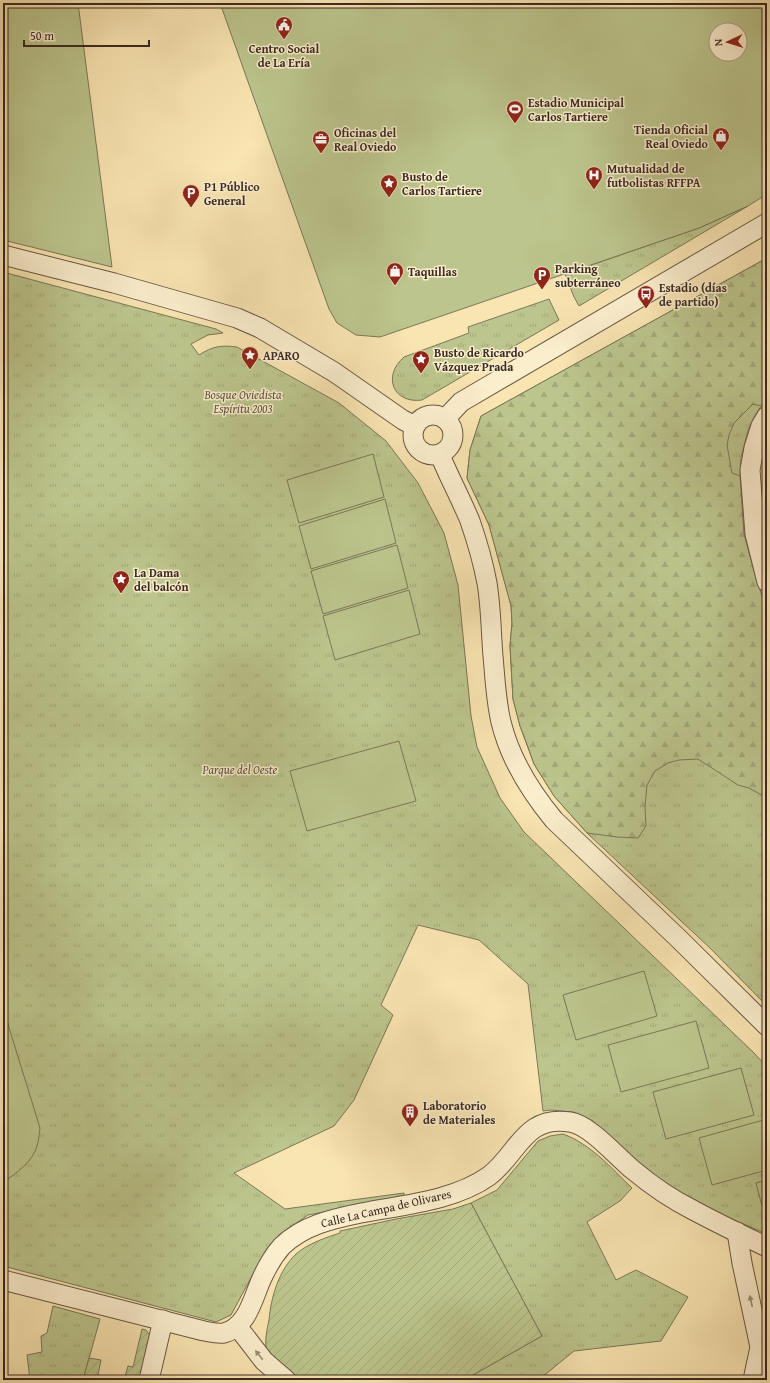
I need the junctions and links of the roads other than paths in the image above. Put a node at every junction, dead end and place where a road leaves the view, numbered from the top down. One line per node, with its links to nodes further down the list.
1 (767, 223): 4 (street)
2 (3, 255): 5 (street)
3 (767, 416): 7 (street)
4 (445, 419): 5 (street); 6 (street)
5 (415, 426): 6 (street)
6 (440, 455): 8 (street)
7 (766, 578)
8 (767, 1026)
9 (737, 1232): 10 (street, Calle La Campa de Olivares); 11 (street); 14 (street, Calle La Campa de Olivares)
10 (767, 1248): 11 (street)
11 (742, 1263): 17 (street, one-way to 11)
12 (3, 1280): 13 (street)
13 (163, 1320): 14 (street); 15 (street)
14 (237, 1326): 16 (street, one-way to 14)
15 (149, 1380)
16 (286, 1380)
17 (753, 1380)

